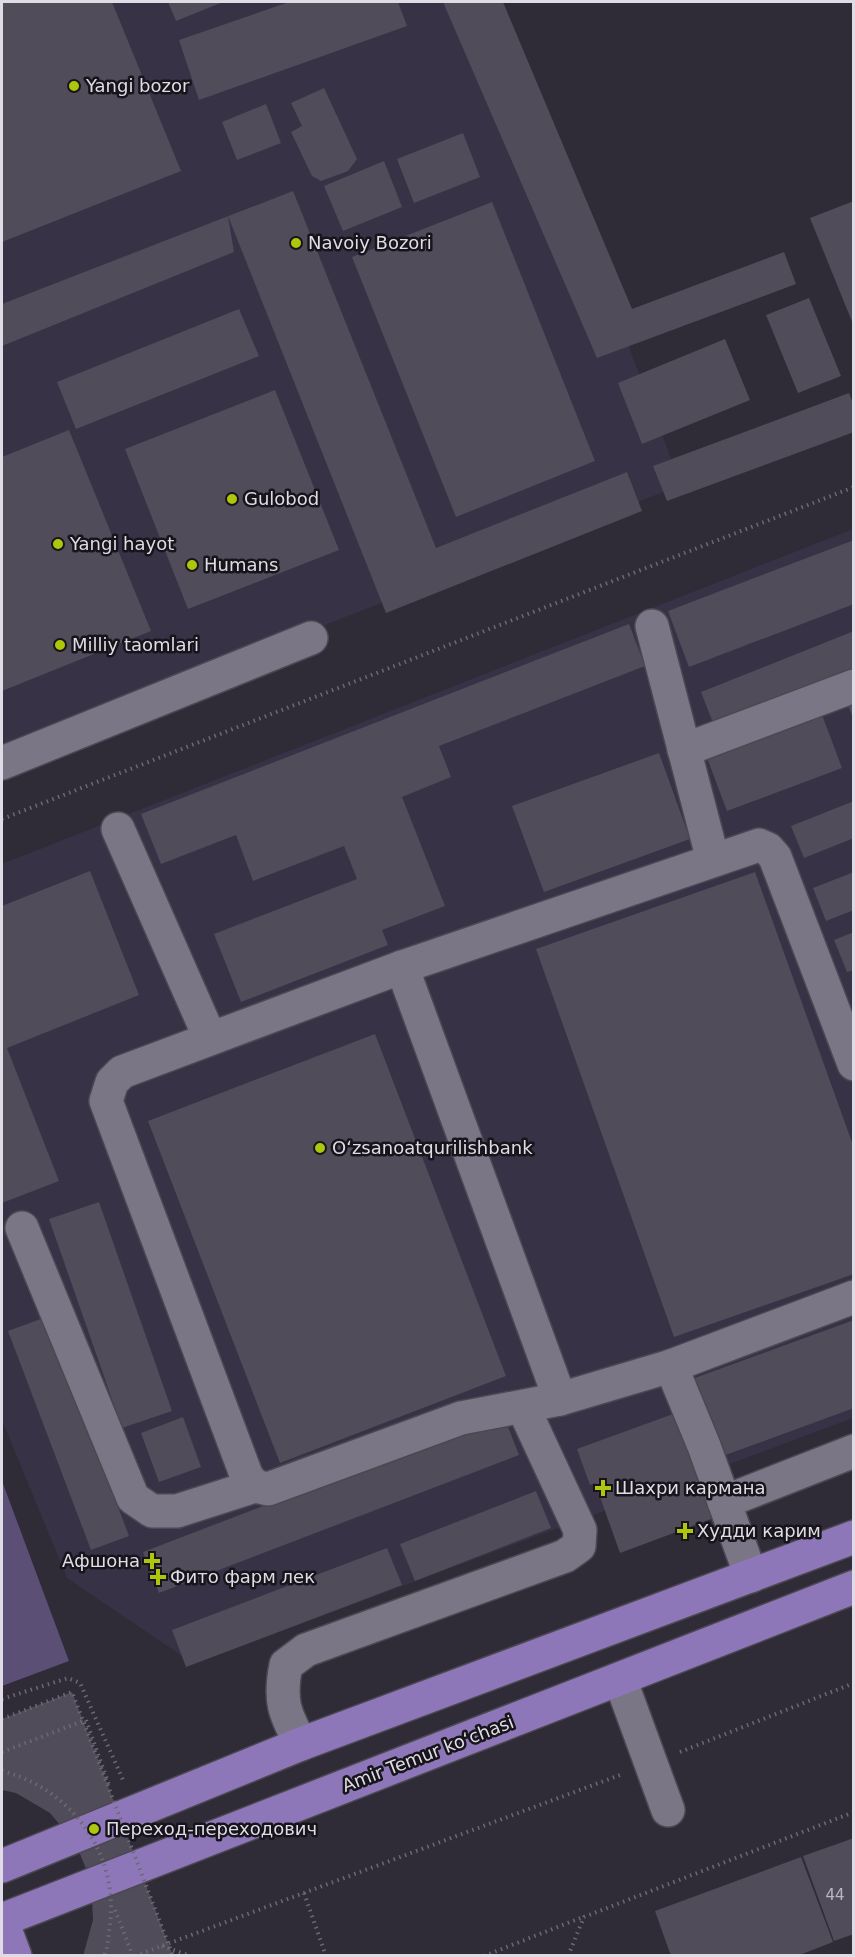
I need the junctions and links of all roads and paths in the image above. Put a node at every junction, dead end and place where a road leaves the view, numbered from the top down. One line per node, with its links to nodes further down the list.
1 (854, 487): 7 (path)
2 (652, 626): 5 (lane)
3 (311, 638): 6 (lane)
4 (854, 686): 5 (lane)
5 (684, 750): 9 (lane)
6 (2, 764)
7 (2, 819)
8 (118, 829): 11 (lane)
9 (712, 860): 10 (lane); 12 (lane)
10 (402, 967): 11 (lane); 16 (lane)
11 (210, 1038): 19 (lane)
12 (854, 1064)
13 (22, 1228): 19 (lane)
14 (854, 1297): 15 (lane)
15 (671, 1366): 16 (lane); 20 (lane)
16 (560, 1399): 17 (lane)
17 (523, 1407): 19 (lane); 28 (lane)
18 (854, 1451): 20 (lane)
19 (255, 1486)
20 (724, 1502): 22 (lane)
21 (854, 1537): 22 (main road)
22 (751, 1576): 28 (main road)
23 (854, 1587): 24 (main road, Amir Temur ko‘chasi)
24 (620, 1679): 30 (lane); 40 (main road, Amir Temur ko‘chasi)
25 (854, 1683): 30 (path)
26 (2, 1699): 32 (path)
27 (2, 1719): 45 (path, bridge)
28 (301, 1744): 36 (main road)
29 (2, 1752): 33 (path)
30 (651, 1763): 34 (lane); 37 (path)
31 (2, 1771): 38 (path, bridge)
32 (123, 1780)
33 (109, 1785)
34 (668, 1810)
35 (854, 1812): 39 (path)
36 (2, 1866)
37 (304, 1893): 41 (path); 47 (path)
38 (112, 1904): 43 (path, bridge); 44 (path)
39 (584, 1917): 48 (path); 49 (path)
40 (2, 1921): 42 (main road)
41 (161, 1946): 44 (path); 46 (path)
42 (15, 1956)
43 (104, 1956)
44 (134, 1956)
45 (173, 1956)
46 (191, 1956)
47 (326, 1956)
48 (484, 1956)
49 (568, 1956)

